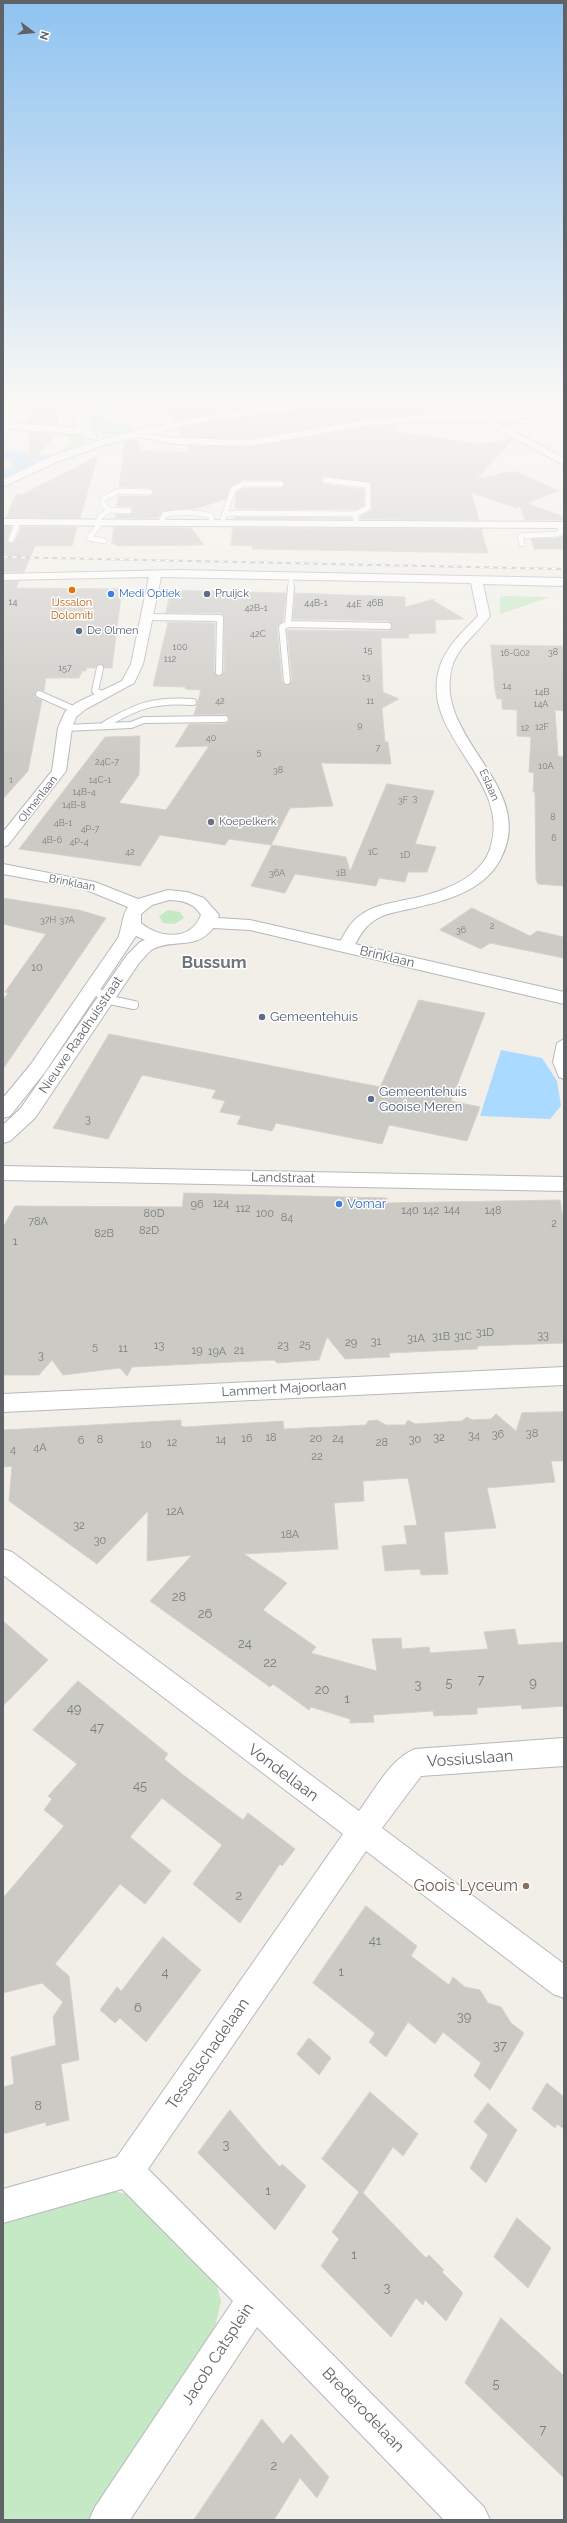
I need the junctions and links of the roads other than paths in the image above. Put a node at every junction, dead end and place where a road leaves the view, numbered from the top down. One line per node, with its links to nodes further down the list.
1 (17, 524): 5 (lane)
2 (98, 524): 6 (lane)
3 (519, 524): 4 (street)
4 (562, 525): 7 (lane)
5 (11, 540)
6 (104, 541)
7 (522, 544)
8 (155, 576): 9 (street); 10 (street); 11 (street); 12 (street); 15 (street)
9 (3, 577)
10 (3, 581)
11 (291, 581): 12 (street); 16 (lane)
12 (477, 582): 13 (street); 14 (street); 34 (street, Eslaan)
13 (564, 582)
14 (564, 587)
15 (147, 617): 19 (lane); 22 (street)
16 (288, 624): 17 (lane); 20 (lane)
17 (388, 626)
18 (100, 668): 22 (lane)
19 (219, 672)
20 (287, 681)
21 (39, 694): 24 (lane)
22 (104, 695): 24 (street)
23 (193, 702): 26 (lane)
24 (75, 710): 27 (street, Olmenlaan)
25 (225, 719): 26 (lane)
26 (102, 726): 27 (lane)
27 (65, 728): 28 (street, Olmenlaan)
28 (3, 842)
29 (3, 869): 30 (street, Brinklaan)
30 (138, 906): 31 (street); 32 (street)
31 (208, 922): 33 (street); 34 (street, Brinklaan)
32 (132, 925): 33 (street); 35 (street, Nieuwe Raadhuisstraat)
33 (163, 940): 37 (street, Nieuwe Raadhuisstraat)
34 (345, 947): 36 (street, Brinklaan)
35 (98, 980): 37 (lane); 41 (street, Nieuwe Raadhuisstraat)
36 (564, 998)
37 (105, 999): 38 (lane); 42 (street, Nieuwe Raadhuisstraat)
38 (134, 1005)
39 (564, 1043): 40 (street)
40 (564, 1074)
41 (3, 1112)
42 (3, 1136)
43 (3, 1173): 44 (street, Landstraat)
44 (564, 1184)
45 (564, 1376): 46 (street, Lammert Majoorlaan)
46 (3, 1403)
47 (3, 1560): 49 (street, Vondellaan)
48 (564, 1752): 49 (street, Vossiuslaan)
49 (362, 1832): 50 (street, Vondellaan); 51 (street, Tesselschadelaan)
50 (564, 1984)
51 (127, 2171): 52 (street); 53 (street, Jacob Catsplein)
52 (3, 2206)
53 (255, 2299): 54 (street, Jacob Catsplein); 55 (street, Brederodelaan)
54 (108, 2520)
55 (470, 2520)

